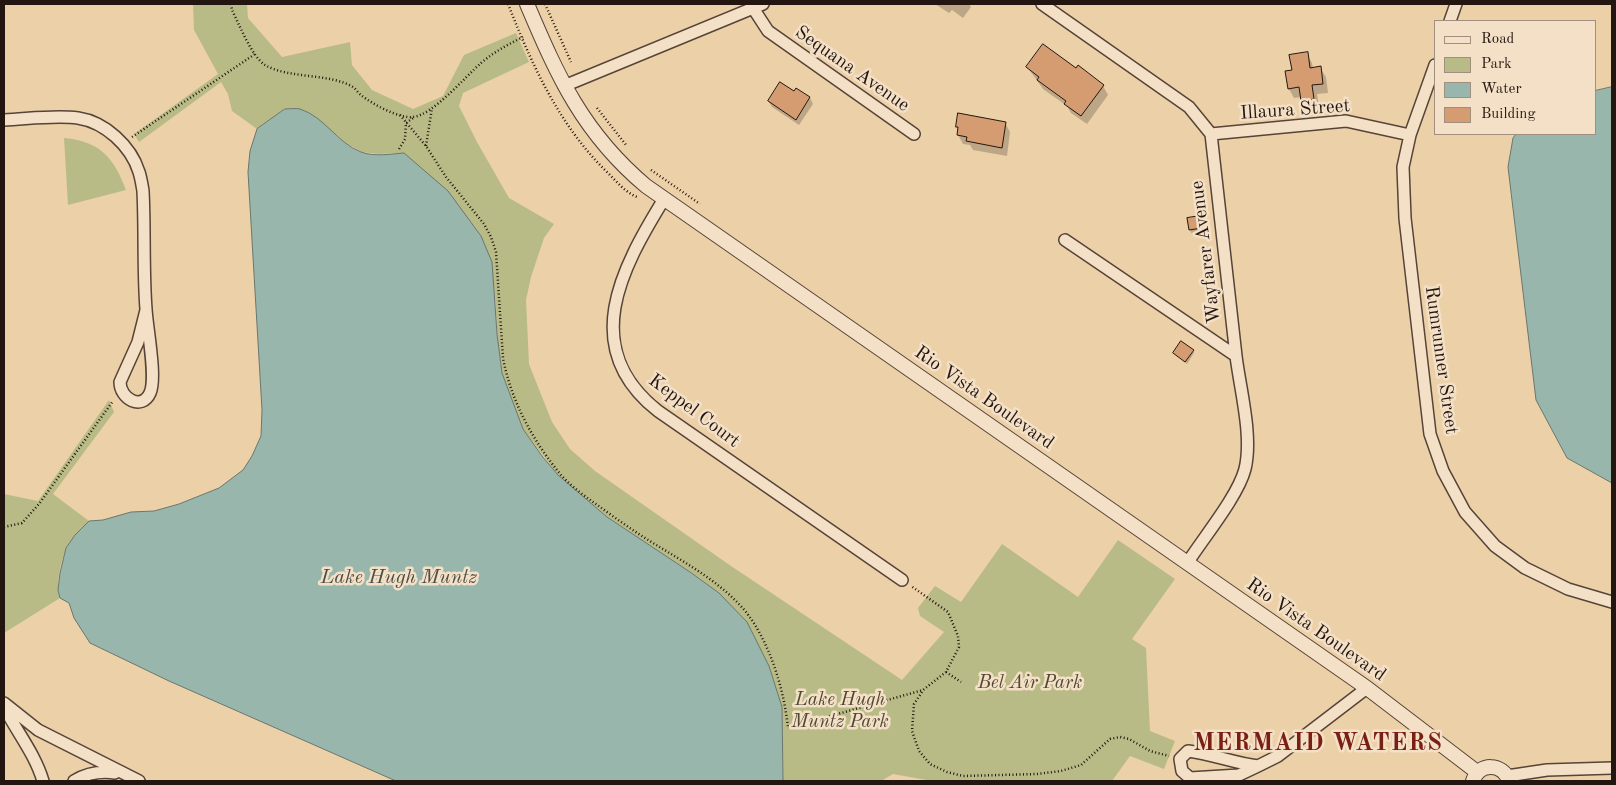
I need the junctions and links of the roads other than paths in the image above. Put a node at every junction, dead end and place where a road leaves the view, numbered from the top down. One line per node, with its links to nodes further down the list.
1 (527, 4): 7 (street, Rio Vista Boulevard)
2 (1042, 4): 10 (street)
3 (1456, 4): 5 (street)
4 (758, 6): 7 (street); 9 (street, Sequana Avenue)
5 (1450, 20)
6 (1434, 68): 11 (street, Rumrunner Street)
7 (564, 86): 12 (street, Rio Vista Boulevard)
8 (4, 120): 14 (street)
9 (914, 134)
10 (1210, 134): 11 (street, Illaura Street); 15 (street, Wayfarer Avenue)
11 (1410, 135): 18 (street, Rumrunner Street)
12 (664, 199): 16 (street, Rio Vista Boulevard); 17 (street, Keppel Court)
13 (1065, 240): 15 (street)
14 (146, 310): 14 (street)
15 (1236, 356): 16 (street, Wayfarer Avenue)
16 (1188, 562): 19 (street, Rio Vista Boulevard)
17 (902, 580)
18 (1612, 602)
19 (1368, 688): 22 (street); 25 (street, Rio Vista Boulevard)
20 (4, 703): 24 (street)
21 (4, 708): 27 (street)
22 (1258, 766): 22 (street)
23 (1612, 768): 26 (street)
24 (124, 774): 28 (street); 29 (street)
25 (1475, 777): 26 (street)
26 (1508, 778)
27 (43, 781)
28 (74, 781)
29 (139, 781)

